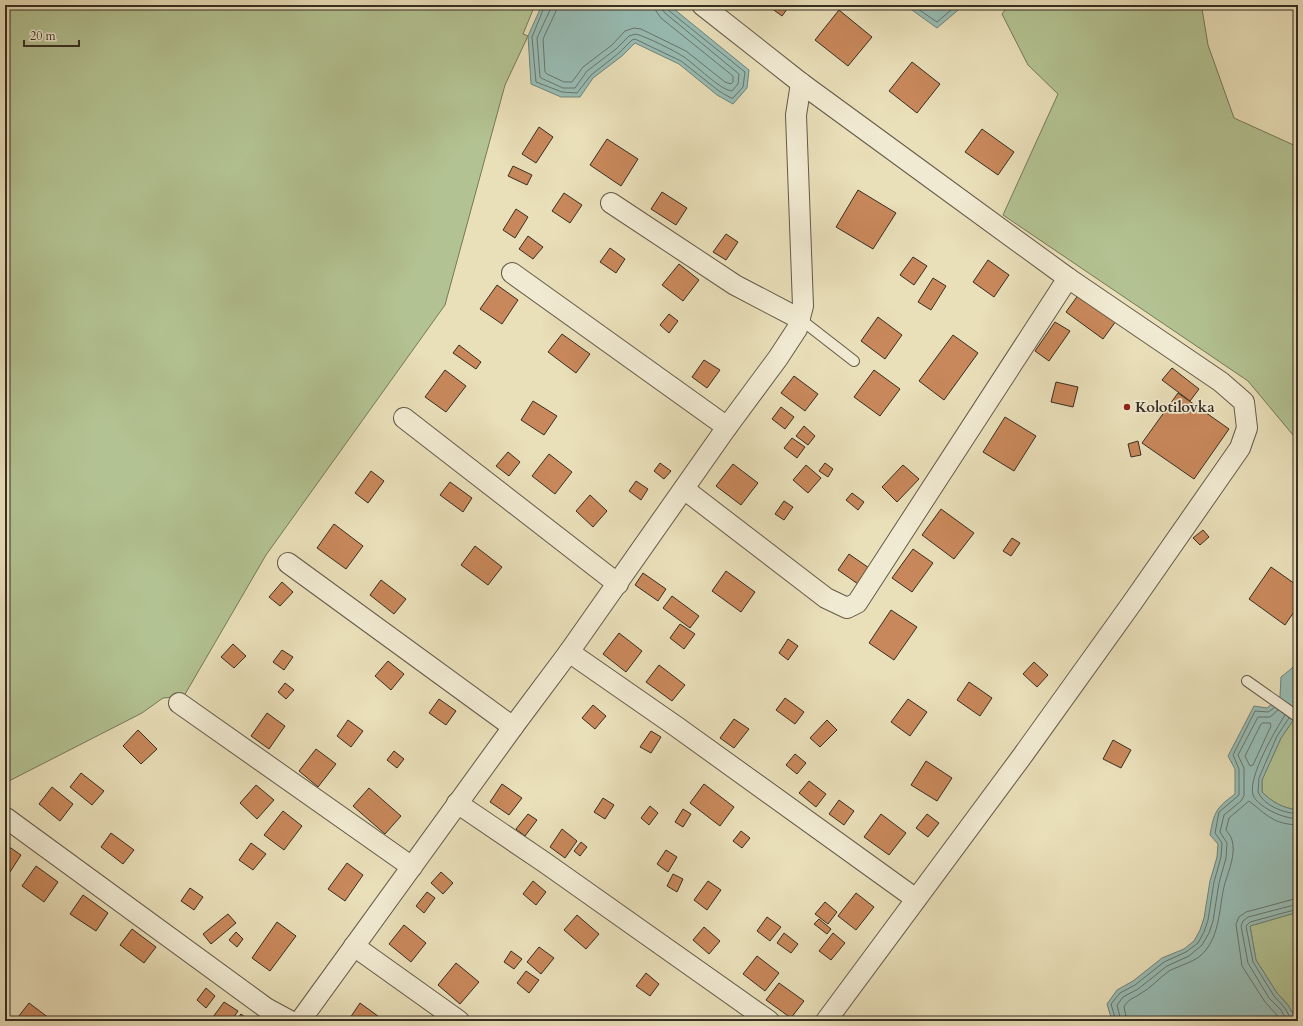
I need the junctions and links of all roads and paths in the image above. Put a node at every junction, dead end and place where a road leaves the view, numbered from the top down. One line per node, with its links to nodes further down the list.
1 (702, 5): 2 (street)
2 (801, 83): 5 (street); 6 (street)
3 (611, 203): 6 (street)
4 (512, 273): 9 (street)
5 (1068, 278): 10 (street); 21 (street)
6 (800, 319): 7 (lane); 9 (street)
7 (854, 361)
8 (404, 418): 12 (street)
9 (727, 428): 10 (street)
10 (684, 489): 12 (street)
11 (288, 563): 17 (street)
12 (618, 584): 13 (street)
13 (568, 652): 17 (street); 21 (street)
14 (1247, 681): 16 (lane)
15 (179, 703): 20 (street)
16 (1297, 716)
17 (512, 726): 18 (street)
18 (458, 803): 20 (street); 26 (street)
19 (6, 818): 23 (street)
20 (412, 867): 22 (street)
21 (916, 898): 27 (street)
22 (354, 946): 24 (street); 25 (street)
23 (290, 1021)
24 (300, 1021)
25 (459, 1021)
26 (769, 1021)
27 (826, 1021)

